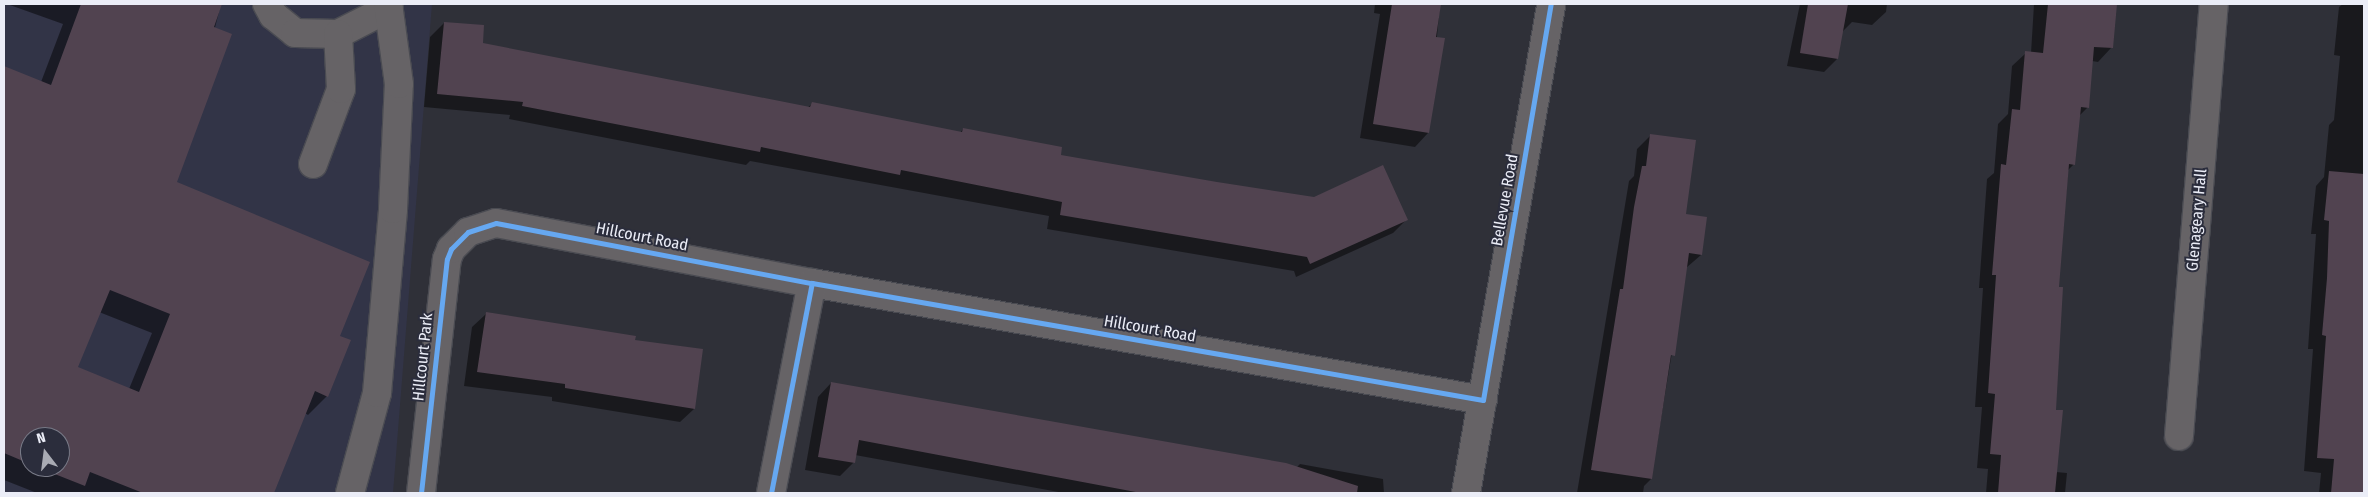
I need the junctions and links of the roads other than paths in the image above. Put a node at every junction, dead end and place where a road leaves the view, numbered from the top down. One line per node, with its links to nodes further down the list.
1 (267, 4): 5 (street)
2 (1550, 4): 9 (street, Bellevue Road)
3 (2214, 4): 10 (street, Glenageary Hall)
4 (388, 6): 5 (street); 11 (street)
5 (338, 34): 6 (street)
6 (314, 164)
7 (468, 232): 8 (street, Hillcourt Road); 12 (street, Hillcourt Park)
8 (812, 283): 9 (street, Hillcourt Road); 13 (street)
9 (1483, 400): 14 (street, Bellevue Road)
10 (2179, 436)
11 (350, 493)
12 (421, 493)
13 (771, 493)
14 (1466, 493)

